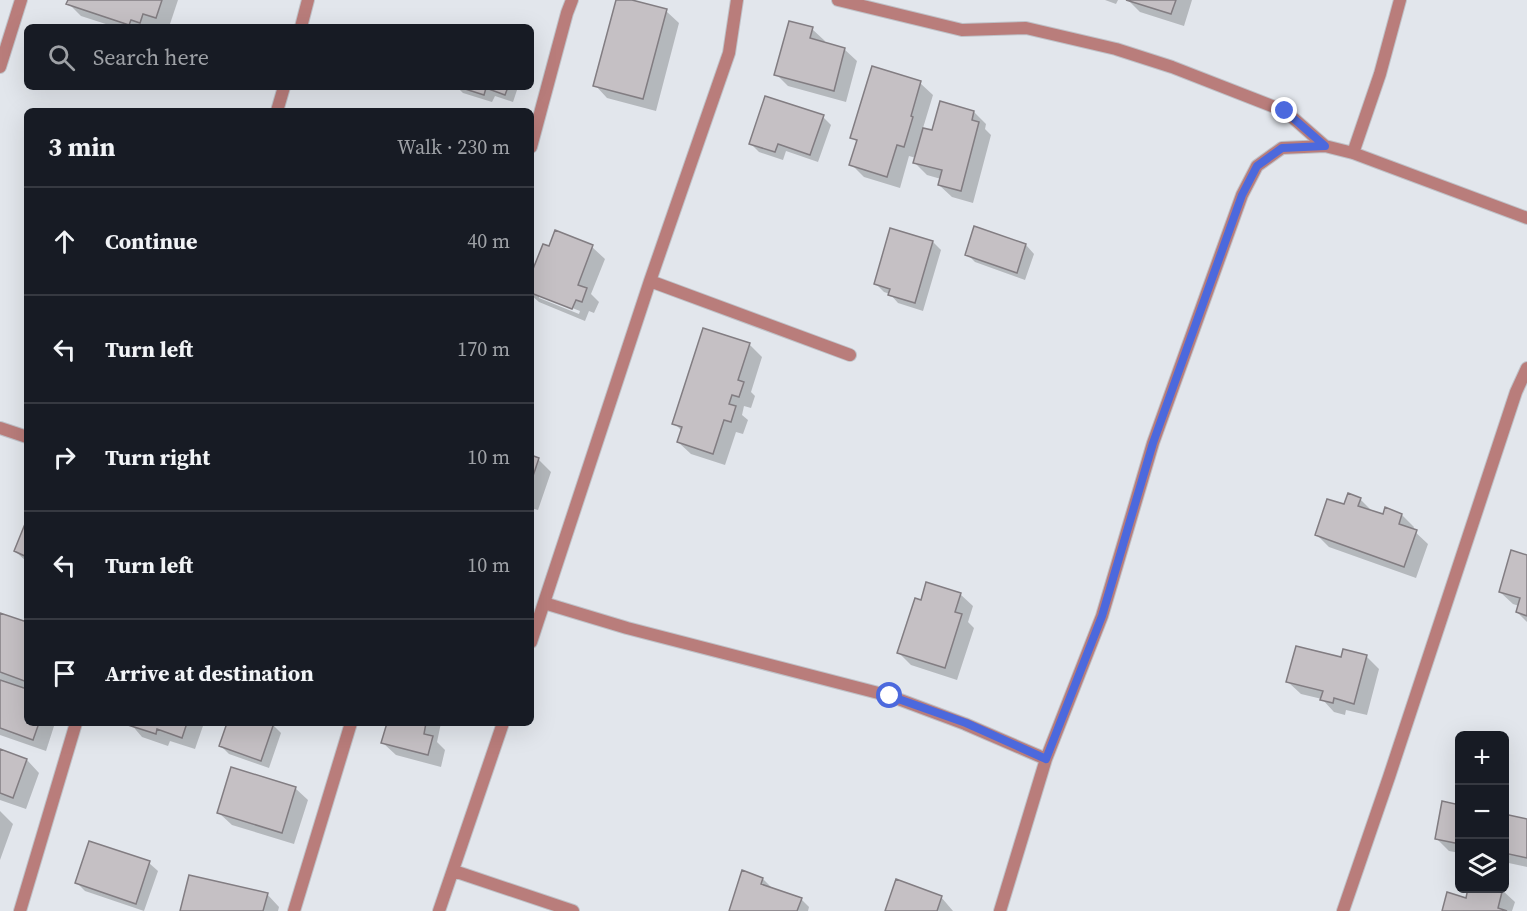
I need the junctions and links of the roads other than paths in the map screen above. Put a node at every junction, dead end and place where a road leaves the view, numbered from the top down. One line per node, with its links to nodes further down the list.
1 (21, 0): 8 (street)
2 (308, 0): 7 (street)
3 (572, 0): 11 (street)
4 (737, 0): 15 (street)
5 (838, 0): 12 (street)
6 (1400, 0): 13 (street)
7 (302, 24)
8 (0, 67)
9 (283, 90): 10 (street)
10 (278, 108)
11 (534, 136)
12 (1325, 146): 13 (street); 25 (street)
13 (1353, 153): 14 (street)
14 (1527, 218)
15 (650, 281): 16 (street); 20 (street)
16 (850, 355)
17 (1527, 368): 32 (street)
18 (0, 428): 19 (street)
19 (24, 436)
20 (544, 603): 21 (street); 25 (street)
21 (534, 633)
22 (75, 726): 27 (street)
23 (350, 726): 28 (street)
24 (502, 726): 26 (street)
25 (1046, 759): 31 (street)
26 (453, 871): 29 (street); 30 (street)
27 (20, 911)
28 (294, 911)
29 (439, 911)
30 (573, 911)
31 (1000, 911)
32 (1343, 911)

